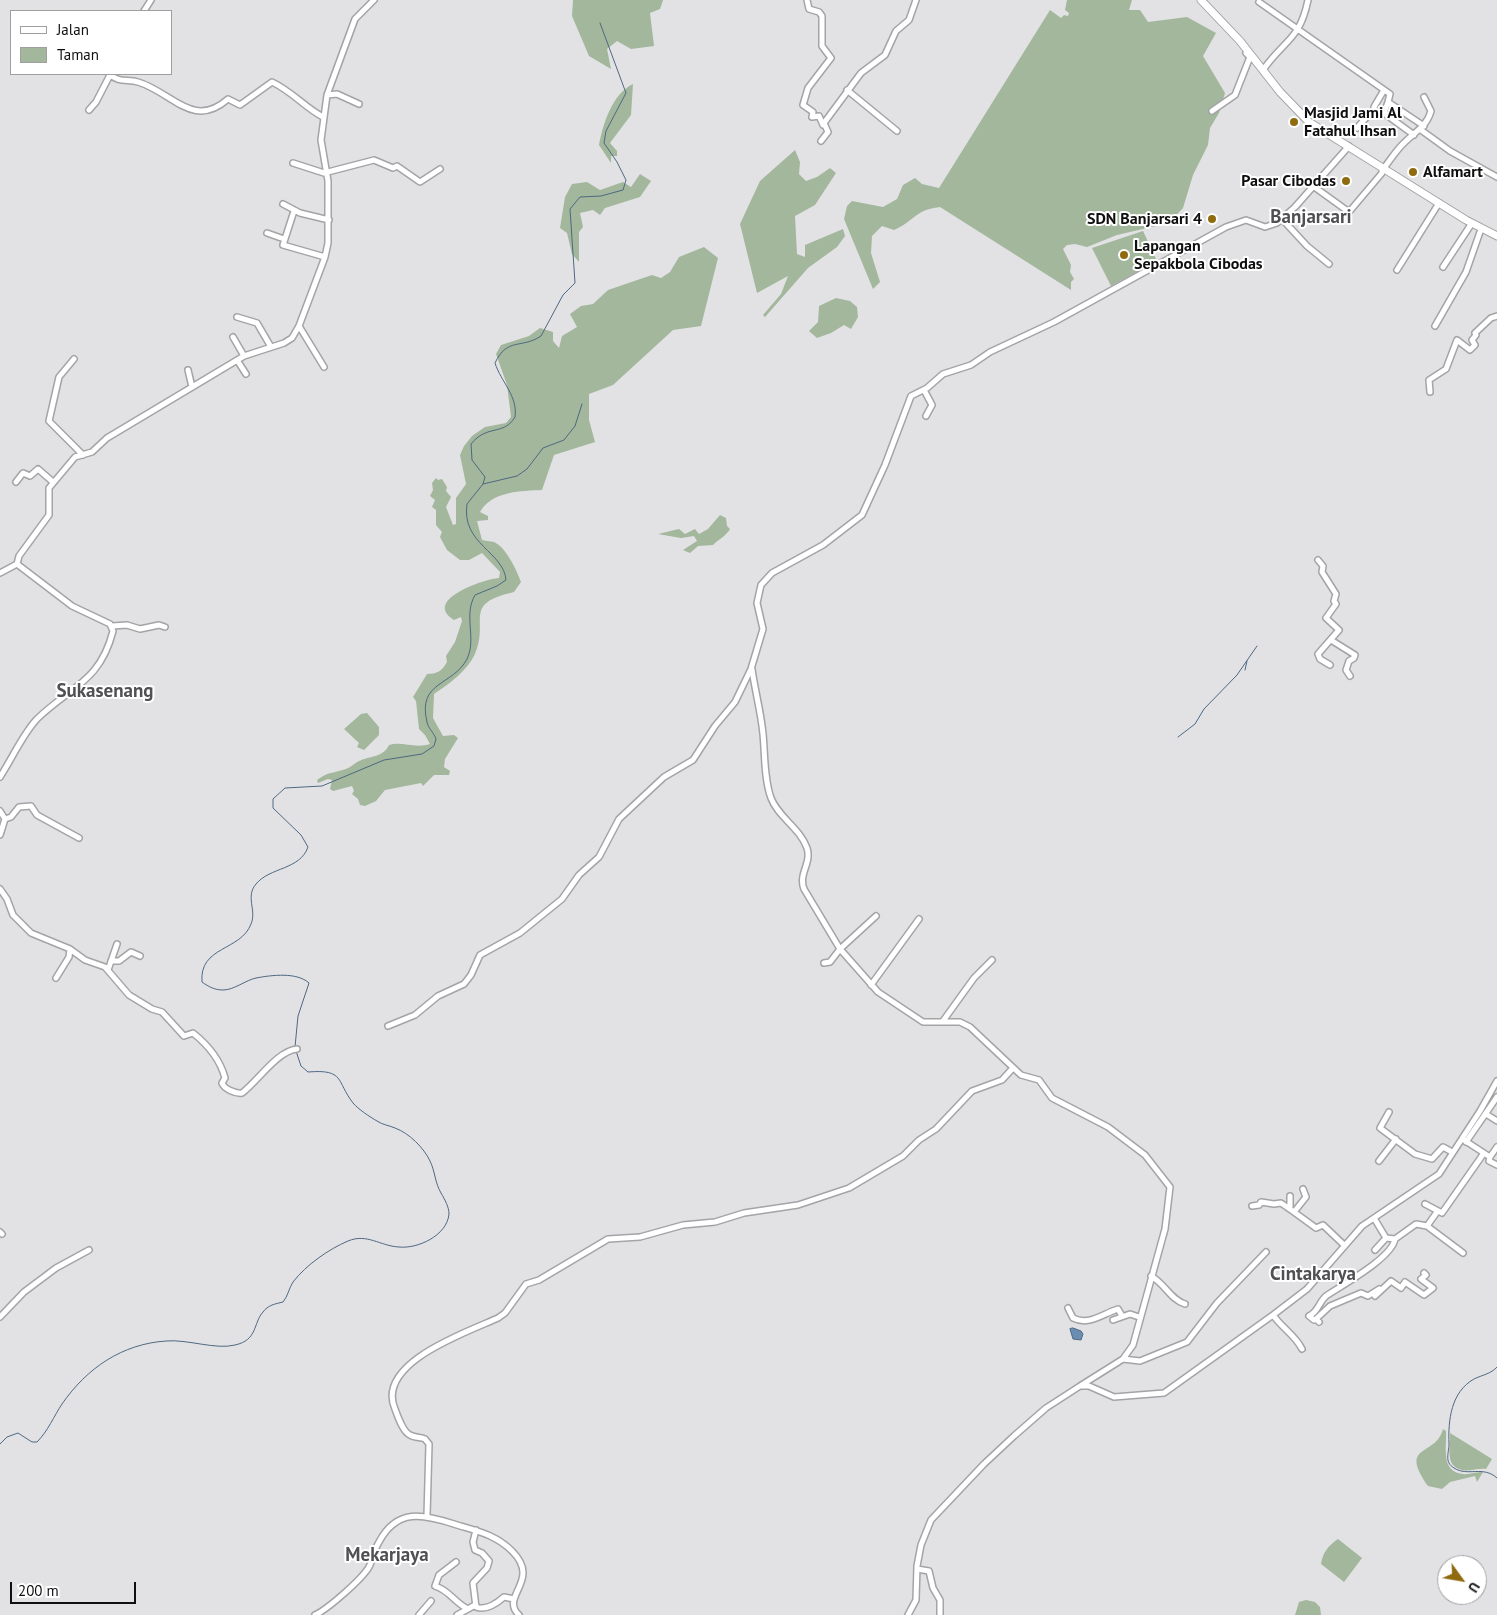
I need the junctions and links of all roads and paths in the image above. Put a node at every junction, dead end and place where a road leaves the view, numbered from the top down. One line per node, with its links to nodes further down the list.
1 (374, 0): 14 (street)
2 (807, 0): 23 (street)
3 (916, 0): 12 (street)
4 (1201, 0): 8 (main road)
5 (1308, 0): 7 (street)
6 (1260, 2): 7 (street)
7 (1298, 30): 9 (street); 13 (street)
8 (1246, 48): 9 (main road); 19 (street)
9 (1263, 70): 29 (main road)
10 (110, 75): 18 (street)
11 (112, 75): 22 (street)
12 (847, 90): 23 (street); 26 (street)
13 (1384, 90): 16 (street); 20 (street)
14 (328, 94): 17 (street); 22 (street)
15 (1424, 97): 25 (street)
16 (1388, 102): 21 (street); 25 (street)
17 (359, 104)
18 (89, 110)
19 (1212, 110)
20 (1375, 112): 21 (street); 24 (street)
21 (1383, 112): 27 (street)
22 (323, 117): 33 (street)
23 (823, 125): 28 (street)
24 (1357, 128)
25 (1422, 128): 27 (street); 34 (street)
26 (897, 131)
27 (1414, 135): 31 (street)
28 (821, 141)
29 (1349, 146): 31 (main road); 35 (street)
30 (293, 163): 33 (street)
31 (1383, 167): 35 (street); 36 (main road)
32 (440, 169): 33 (street)
33 (327, 173): 40 (street)
34 (1497, 177)
35 (1313, 186): 39 (street)
36 (1439, 202): 41 (main road); 49 (street)
37 (283, 204): 38 (street)
38 (294, 211): 40 (street); 45 (street)
39 (1282, 219): 47 (street); 63 (street)
40 (329, 220): 46 (street)
41 (1472, 224): 42 (main road); 48 (street)
42 (1481, 229): 44 (main road); 53 (street)
43 (267, 233): 45 (street)
44 (1496, 233)
45 (284, 239): 46 (street)
46 (325, 257): 52 (street)
47 (1329, 264)
48 (1443, 267)
49 (1397, 270)
50 (1497, 316): 64 (street)
51 (237, 317): 55 (street)
52 (299, 326): 55 (street); 59 (street)
53 (1435, 326)
54 (233, 337): 56 (street)
55 (272, 347): 56 (street)
56 (244, 356): 58 (street)
57 (74, 359): 66 (street)
58 (237, 360): 61 (street); 62 (street)
59 (324, 367)
60 (188, 370): 62 (street)
61 (246, 374)
62 (192, 387): 66 (street)
63 (924, 390): 65 (street); 76 (street)
64 (1430, 392)
65 (926, 416)
66 (83, 454): 68 (street)
67 (16, 482): 68 (street)
68 (53, 482): 70 (street)
69 (1318, 560): 74 (street)
70 (18, 564): 71 (street); 72 (street)
71 (0, 573)
72 (112, 626): 73 (street); 78 (street)
73 (165, 627)
74 (1331, 640): 75 (street); 77 (street)
75 (1330, 665)
76 (752, 669): 87 (street); 97 (street)
77 (1350, 676)
78 (0, 777)
79 (0, 811): 80 (street)
80 (5, 819): 81 (street); 82 (street)
81 (0, 835)
82 (79, 838)
83 (0, 890): 88 (street)
84 (876, 916): 87 (street)
85 (919, 919): 95 (street)
86 (117, 944): 91 (street)
87 (840, 949): 92 (street); 95 (street)
88 (70, 950): 93 (street); 94 (street)
89 (140, 956): 91 (street)
90 (992, 960): 96 (street)
91 (111, 961): 93 (street)
92 (824, 964)
93 (108, 970): 98 (street)
94 (56, 978)
95 (870, 985): 96 (street)
96 (943, 1021): 99 (street)
97 (388, 1026)
98 (297, 1049)
99 (1013, 1068): 129 (street); 142 (street)
100 (1497, 1081): 106 (street)
101 (1497, 1097): 103 (street)
102 (1389, 1112): 105 (street)
103 (1486, 1114): 104 (street); 106 (street)
104 (1497, 1121)
105 (1396, 1140): 108 (street); 111 (street)
106 (1464, 1140): 108 (street); 109 (street)
107 (1497, 1147): 110 (street)
108 (1452, 1152): 119 (street)
109 (1484, 1153): 110 (street); 118 (street)
110 (1490, 1156): 112 (street)
111 (1379, 1161)
112 (1497, 1165)
113 (1303, 1189): 117 (street)
114 (1290, 1196): 117 (street)
115 (1425, 1204): 118 (street)
116 (1252, 1206): 117 (street)
117 (1293, 1211): 123 (street)
118 (1437, 1212): 120 (street)
119 (1374, 1218): 121 (street); 123 (street)
120 (1427, 1226): 122 (street); 127 (street)
121 (1386, 1238): 122 (street); 125 (street)
122 (1395, 1239): 130 (street)
123 (1344, 1245): 134 (street)
124 (89, 1250): 135 (street)
125 (1375, 1250)
126 (1266, 1252): 140 (street)
127 (1463, 1253)
128 (1424, 1273): 130 (street)
129 (1151, 1276): 132 (street); 137 (street)
130 (1382, 1288): 131 (street)
131 (1375, 1296)
132 (1185, 1304)
133 (1068, 1308): 136 (street)
134 (1273, 1315): 139 (street); 141 (street)
135 (0, 1316)
136 (1122, 1316): 137 (street); 138 (street)
137 (1139, 1317): 140 (street)
138 (1113, 1320)
139 (1302, 1350)
140 (1123, 1358): 141 (street)
141 (1080, 1386): 145 (street)
142 (427, 1516): 143 (street); 150 (street)
143 (476, 1530): 146 (street); 148 (street)
144 (456, 1562): 149 (street)
145 (917, 1569): 154 (street); 155 (street)
146 (514, 1599): 148 (street); 153 (street)
147 (432, 1601): 151 (street)
148 (475, 1605): 149 (street)
149 (468, 1609): 152 (street)
150 (315, 1615)
151 (419, 1615)
152 (457, 1615)
153 (519, 1615)
154 (908, 1615)
155 (940, 1615)

